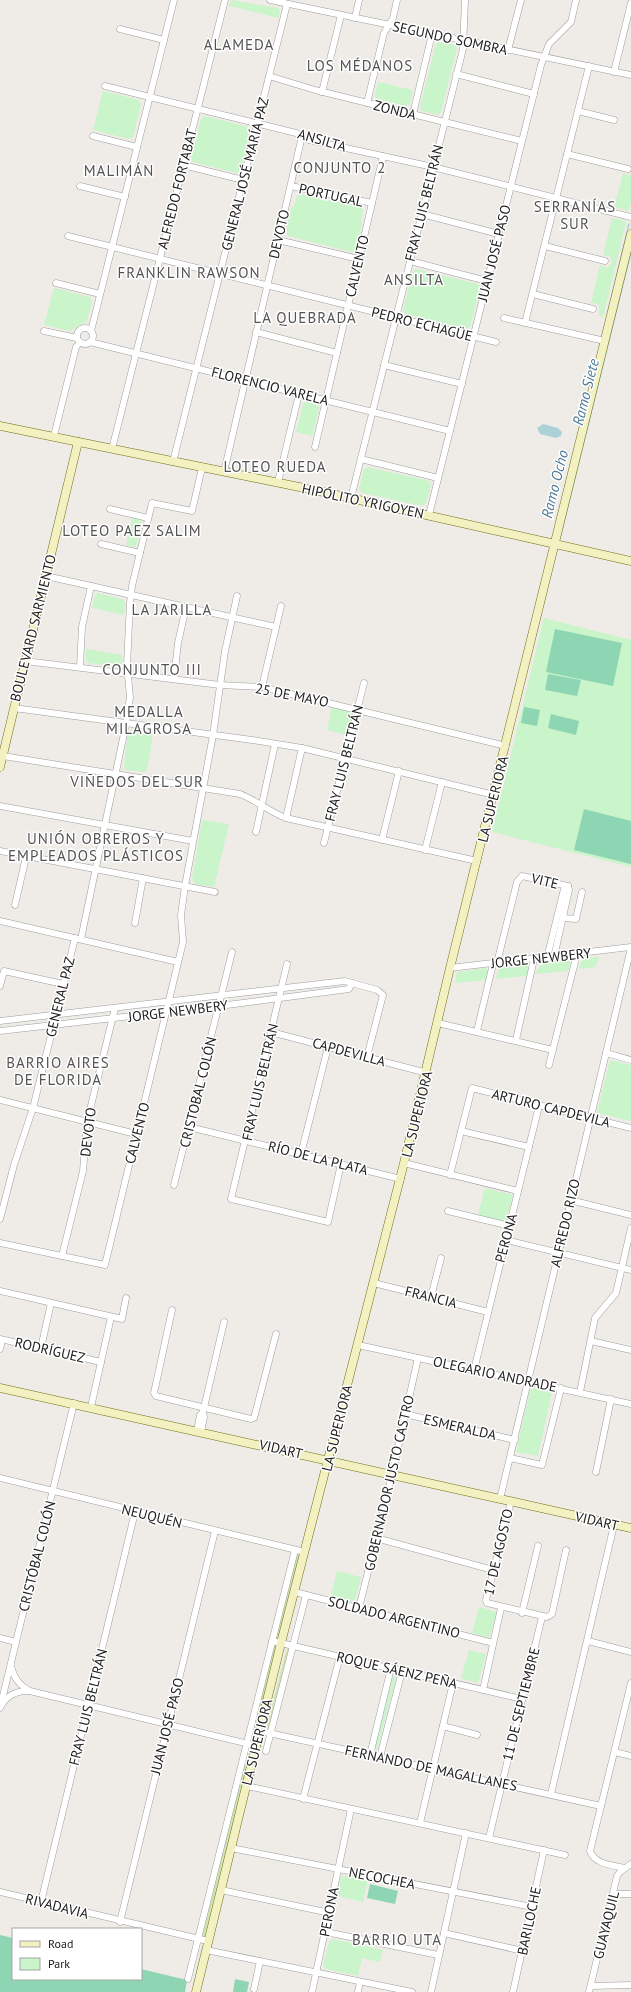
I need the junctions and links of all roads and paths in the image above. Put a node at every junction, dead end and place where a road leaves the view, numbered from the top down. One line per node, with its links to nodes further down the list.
1 (174, 0): 18 (street)
2 (225, 0): 32 (street, ALFREDO FORTABAT)
3 (270, 0): 11 (street, SEGUNDO SOMBRA)
4 (308, 0): 12 (street)
5 (359, 0): 14 (street)
6 (397, 0): 15 (street)
7 (465, 0): 19 (street, FRAY LUIS BELTRÁN)
8 (521, 0): 20 (street)
9 (576, 0): 21 (street, JUAN JOSÉ PASO)
10 (631, 3): 23 (street)
11 (288, 4): 12 (street, SEGUNDO SOMBRA); 26 (street, GENERAL JOSÉ MARÍA PAZ)
12 (307, 8): 13 (street, SEGUNDO SOMBRA)
13 (341, 15): 14 (street, SEGUNDO SOMBRA); 28 (street)
14 (355, 18): 15 (street, SEGUNDO SOMBRA)
15 (389, 25): 17 (street, SEGUNDO SOMBRA); 31 (street)
16 (120, 28): 18 (street)
17 (432, 34): 19 (street, SEGUNDO SOMBRA); 34 (street)
18 (164, 40): 30 (street)
19 (463, 40): 20 (street, SEGUNDO SOMBRA); 24 (street, FRAY LUIS BELTRÁN)
20 (508, 50): 21 (street, SEGUNDO SOMBRA)
21 (545, 57): 22 (street, SEGUNDO SOMBRA); 29 (street, JUAN JOSÉ PASO)
22 (589, 66): 23 (street, SEGUNDO SOMBRA); 33 (street)
23 (614, 72): 25 (street, SEGUNDO SOMBRA)
24 (456, 74): 29 (street); 36 (street, FRAY LUIS BELTRÁN)
25 (631, 75)
26 (269, 76): 28 (street, ZONDA); 37 (street, GENERAL JOSÉ MARÍA PAZ)
27 (106, 86): 30 (street, ANSILTA)
28 (322, 92): 31 (street, ZONDA)
29 (534, 94): 40 (street, JUAN JOSÉ PASO)
30 (150, 97): 32 (street, ANSILTA); 41 (street)
31 (367, 103): 34 (street, ZONDA)
32 (198, 109): 37 (street, ANSILTA); 44 (street, ALFREDO FORTABAT)
33 (578, 111): 35 (street); 42 (street)
34 (413, 114): 36 (street, ZONDA)
35 (614, 120)
36 (444, 122): 40 (street, ZONDA); 45 (street, FRAY LUIS BELTRÁN)
37 (257, 124): 39 (street, ANSILTA); 47 (street, GENERAL JOSÉ MARÍA PAZ)
38 (93, 136): 41 (street)
39 (302, 136): 43 (street, ANSILTA); 49 (street, DEVOTO)
40 (522, 141): 50 (street, JUAN JOSÉ PASO)
41 (137, 147): 51 (street)
42 (568, 154): 46 (street); 52 (street)
43 (383, 156): 45 (street, ANSILTA); 53 (street, CALVENTO)
44 (184, 165): 47 (street); 62 (street, ALFREDO FORTABAT)
45 (433, 167): 50 (street, ANSILTA); 54 (street, FRAY LUIS BELTRÁN)
46 (628, 169)
47 (243, 180): 66 (street, GENERAL JOSÉ MARÍA PAZ)
48 (80, 186): 51 (street)
49 (291, 186): 53 (street, PORTUGAL); 59 (street, DEVOTO)
50 (511, 187): 52 (street, ANSILTA); 56 (street, JUAN JOSÉ PASO)
51 (125, 197): 61 (street)
52 (557, 198): 55 (street, ANSILTA); 60 (street)
53 (372, 203): 63 (street, CALVENTO)
54 (422, 214): 56 (street); 65 (street, FRAY LUIS BELTRÁN)
55 (631, 217)
56 (499, 234): 67 (street, JUAN JOSÉ PASO)
57 (631, 234): 82 (main road, LA SUPERIORA)
58 (68, 236): 61 (street, PEDRO ECHAGÜE)
59 (278, 240): 63 (street); 69 (street, DEVOTO)
60 (545, 246): 64 (street); 71 (street)
61 (112, 247): 62 (street, PEDRO ECHAGÜE); 70 (street)
62 (160, 259): 66 (street, PEDRO ECHAGÜE); 85 (street, ALFREDO FORTABAT)
63 (359, 259): 72 (street, CALVENTO)
64 (605, 261)
65 (410, 262): 67 (street); 74 (street, FRAY LUIS BELTRÁN)
66 (220, 274): 69 (street, PEDRO ECHAGÜE); 88 (street, GENERAL JOSÉ MARÍA PAZ)
67 (487, 281): 80 (street, JUAN JOSÉ PASO)
68 (56, 283): 70 (street)
69 (267, 286): 72 (street, PEDRO ECHAGÜE); 79 (street, DEVOTO)
70 (100, 294): 78 (street)
71 (533, 294): 73 (street); 76 (street)
72 (348, 306): 74 (street, PEDRO ECHAGÜE); 86 (street, CALVENTO)
73 (593, 309)
74 (396, 318): 80 (street, PEDRO ECHAGÜE); 87 (street, FRAY LUIS BELTRÁN)
75 (504, 318): 76 (street)
76 (525, 323): 82 (street)
77 (44, 331): 81 (street)
78 (91, 331): 81 (street); 83 (street)
79 (256, 332): 86 (street); 89 (street, DEVOTO)
80 (474, 337): 84 (street, PEDRO ECHAGÜE); 90 (street, JUAN JOSÉ PASO)
81 (78, 340): 83 (street); 96 (street)
82 (605, 340): 110 (main road, LA SUPERIORA)
83 (90, 342): 85 (street, FLORENCIO VARELA)
84 (496, 342)
85 (136, 353): 88 (street, FLORENCIO VARELA); 99 (street, ALFREDO FORTABAT)
86 (337, 353): 92 (street, CALVENTO)
87 (384, 365): 90 (street); 93 (street, FRAY LUIS BELTRÁN)
88 (196, 368): 89 (street, FLORENCIO VARELA); 101 (street, GENERAL JOSÉ MARÍA PAZ)
89 (245, 380): 91 (street, FLORENCIO VARELA); 103 (street, DEVOTO)
90 (462, 384): 95 (street, JUAN JOSÉ PASO)
91 (299, 394): 92 (street, FLORENCIO VARELA); 105 (street)
92 (326, 400): 93 (street, FLORENCIO VARELA); 98 (street, CALVENTO)
93 (372, 412): 95 (street, FLORENCIO VARELA); 100 (street, FRAY LUIS BELTRÁN)
94 (0, 426): 96 (main road, HIPÓLITO YRIGOYEN)
95 (450, 431): 104 (street, JUAN JOSÉ PASO)
96 (54, 436): 97 (main road, HIPÓLITO YRIGOYEN)
97 (78, 442): 99 (main road, HIPÓLITO YRIGOYEN); 114 (main road, BOULEVARD SARMIENTO)
98 (315, 446)
99 (112, 449): 101 (main road, HIPÓLITO YRIGOYEN)
100 (361, 459): 104 (street); 106 (street, FRAY LUIS BELTRÁN)
101 (173, 462): 102 (main road, HIPÓLITO YRIGOYEN)
102 (202, 468): 103 (main road, HIPÓLITO YRIGOYEN); 109 (street, GENERAL PAZ)
103 (224, 472): 105 (main road, HIPÓLITO YRIGOYEN)
104 (438, 478): 108 (street, JUAN JOSÉ PASO)
105 (278, 482): 106 (main road, HIPÓLITO YRIGOYEN)
106 (351, 498): 108 (main road, HIPÓLITO YRIGOYEN)
107 (110, 509): 109 (street)
108 (429, 516): 110 (main road, HIPÓLITO YRIGOYEN)
109 (148, 518): 112 (street, GENERAL PAZ)
110 (555, 543): 113 (main road, HIPÓLITO YRIGOYEN); 134 (main road, LA SUPERIORA)
111 (101, 544): 112 (street)
112 (140, 553): 116 (street, GENERAL PAZ)
113 (631, 561)
114 (46, 576): 115 (street); 122 (main road, BOULEVARD SARMIENTO)
115 (91, 586): 116 (street); 123 (street)
116 (131, 595): 119 (street); 124 (street, GENERAL PAZ)
117 (237, 596): 120 (street)
118 (281, 606): 121 (street)
119 (186, 607): 120 (street); 125 (street)
120 (232, 617): 121 (street); 127 (street)
121 (276, 627): 128 (street)
122 (25, 661): 123 (street, 25 DE MAYO); 129 (main road, BOULEVARD SARMIENTO)
123 (80, 668): 124 (street, 25 DE MAYO)
124 (128, 673): 125 (street, 25 DE MAYO); 131 (street, GENERAL PAZ)
125 (174, 679): 127 (street, 25 DE MAYO)
126 (364, 683): 130 (street, FRAY LUIS BELTRÁN)
127 (220, 685): 128 (street, 25 DE MAYO); 132 (street)
128 (262, 686): 130 (street, 25 DE MAYO)
129 (14, 708): 131 (street); 136 (main road, BOULEVARD SARMIENTO)
130 (358, 709): 134 (street, 25 DE MAYO); 137 (street, FRAY LUIS BELTRÁN)
131 (126, 724): 132 (street); 140 (street, GENERAL PAZ)
132 (213, 735): 133 (street); 142 (street)
133 (275, 744): 135 (street); 145 (street)
134 (506, 746): 143 (main road, LA SUPERIORA)
135 (302, 748): 137 (street); 146 (street)
136 (3, 756): 138 (main road, BOULEVARD SARMIENTO); 140 (street)
137 (345, 758): 139 (street); 148 (street, FRAY LUIS BELTRÁN)
138 (0, 767)
139 (398, 771): 141 (street); 150 (street)
140 (117, 774): 142 (street); 147 (street, GENERAL PAZ)
141 (442, 782): 143 (street); 153 (street)
142 (204, 788): 145 (street); 151 (street)
143 (494, 795): 156 (main road, LA SUPERIORA)
144 (0, 806): 147 (street)
145 (262, 806): 146 (street); 149 (street)
146 (286, 818): 148 (street)
147 (105, 824): 151 (street); 157 (street, GENERAL PAZ)
148 (328, 828): 150 (street); 152 (street, FRAY LUIS BELTRÁN)
149 (256, 832)
150 (382, 840): 153 (street)
151 (193, 841): 159 (street)
152 (324, 843)
153 (425, 850): 156 (street)
154 (0, 851): 155 (street)
155 (26, 857): 157 (street); 163 (street)
156 (477, 861): 177 (main road, LA SUPERIORA)
157 (97, 870): 158 (street); 167 (street, GENERAL PAZ)
158 (143, 878): 159 (street); 166 (street)
159 (185, 886): 161 (street); 174 (street)
160 (568, 886): 164 (street); 172 (street); 175 (street, VITE)
161 (215, 892)
162 (582, 892): 164 (street)
163 (15, 904)
164 (564, 918): 171 (street)
165 (0, 921): 167 (street)
166 (135, 923)
167 (78, 938): 174 (street); 179 (street, GENERAL PAZ)
168 (631, 948): 170 (street, JORGE NEWBERY); 199 (street, ALFREDO RIZO)
169 (232, 952): 182 (street, CRISTOBAL COLÓN)
170 (577, 954): 171 (street, JORGE NEWBERY); 198 (street)
171 (554, 957): 172 (street, JORGE NEWBERY)
172 (547, 958): 173 (street, JORGE NEWBERY)
173 (534, 959): 175 (street, JORGE NEWBERY); 196 (street)
174 (178, 962): 184 (street)
175 (495, 963): 177 (street, JORGE NEWBERY); 193 (street)
176 (287, 964): 181 (street, FRAY LUIS BELTRÁN)
177 (450, 968): 191 (main road, LA SUPERIORA)
178 (352, 983): 181 (street, JORGE NEWBERY); 183 (street, JORGE NEWBERY); 200 (street, JORGE NEWBERY)
179 (63, 984): 180 (street); 188 (street, GENERAL PAZ)
180 (0, 986)
181 (281, 989): 182 (street, JORGE NEWBERY); 183 (street, FRAY LUIS BELTRÁN)
182 (222, 995): 184 (street, JORGE NEWBERY); 185 (street, CRISTOBAL COLÓN)
183 (280, 998): 185 (street, JORGE NEWBERY); 195 (street, FRAY LUIS BELTRÁN)
184 (168, 1002): 186 (street, JORGE NEWBERY); 187 (street, CALVENTO)
185 (219, 1006): 187 (street, JORGE NEWBERY); 209 (street, CRISTOBAL COLÓN)
186 (115, 1008): 188 (street, JORGE NEWBERY); 189 (street, DEVOTO)
187 (166, 1012): 189 (street, JORGE NEWBERY); 212 (street, CALVENTO)
188 (56, 1014): 190 (street, JORGE NEWBERY); 192 (street, GENERAL PAZ)
189 (112, 1018): 192 (street, JORGE NEWBERY); 208 (street, DEVOTO)
190 (0, 1021)
191 (438, 1023): 193 (street); 203 (main road, LA SUPERIORA)
192 (53, 1025): 194 (street, JORGE NEWBERY); 206 (street, GENERAL PAZ)
193 (477, 1031): 196 (street)
194 (0, 1032)
195 (272, 1032): 197 (street, CAPDEVILLA); 213 (street, FRAY LUIS BELTRÁN)
196 (516, 1040): 198 (street)
197 (328, 1047): 200 (street, CAPDEVILLA); 215 (street)
198 (553, 1050): 202 (street)
199 (606, 1053): 201 (street); 207 (street, ALFREDO RIZO)
200 (367, 1057): 203 (street, CAPDEVILLA)
201 (631, 1060)
202 (549, 1065)
203 (426, 1073): 216 (main road, LA SUPERIORA)
204 (0, 1100): 206 (street)
205 (539, 1106): 207 (street, ARTURO CAPDEVILA); 211 (street, ARTURO CAPDEVILA); 214 (street, PERONA)
206 (33, 1108): 208 (street); 225 (street, GENERAL PAZ)
207 (590, 1117): 210 (street, ARTURO CAPDEVILA); 222 (street, ALFREDO RIZO)
208 (87, 1122): 212 (street); 231 (street, DEVOTO)
209 (189, 1127): 213 (street, RÍO DE LA PLATA); 220 (street, CRISTOBAL COLÓN)
210 (631, 1128)
211 (461, 1131): 214 (street); 218 (street)
212 (136, 1134): 231 (street, CALVENTO)
213 (246, 1141): 215 (street, RÍO DE LA PLATA); 217 (street, FRAY LUIS BELTRÁN)
214 (529, 1147): 221 (street, PERONA)
215 (301, 1154): 217 (street, RÍO DE LA PLATA)
216 (404, 1163): 218 (street); 219 (main road, LA SUPERIORA)
217 (341, 1164): 219 (street, RÍO DE LA PLATA)
218 (450, 1175): 221 (street)
219 (400, 1179): 235 (main road, LA SUPERIORA)
220 (174, 1185)
221 (518, 1191): 226 (street, PERONA)
222 (570, 1200): 224 (street); 230 (street, ALFREDO RIZO)
223 (448, 1211): 226 (street)
224 (631, 1215)
225 (0, 1219)
226 (510, 1226): 228 (street, PERONA)
227 (631, 1228): 233 (street)
228 (506, 1240): 230 (street); 241 (street, PERONA)
229 (0, 1243): 231 (street)
230 (558, 1252): 233 (street); 254 (street, ALFREDO RIZO)
231 (62, 1256)
232 (441, 1258): 238 (street)
233 (622, 1268): 234 (street); 246 (street)
234 (631, 1270)
235 (374, 1283): 238 (street, FRANCIA); 247 (main road, LA SUPERIORA)
236 (0, 1291): 239 (street)
237 (126, 1298): 242 (street)
238 (431, 1298): 241 (street, FRANCIA)
239 (51, 1303): 242 (street); 248 (street)
240 (172, 1310): 262 (street)
241 (488, 1312): 253 (street, PERONA)
242 (111, 1317): 252 (street)
243 (224, 1322): 262 (street)
244 (276, 1334): 262 (street)
245 (1, 1339): 248 (street, RODRÍGUEZ); 249 (street)
246 (591, 1341): 250 (street); 257 (street)
247 (358, 1345): 251 (street, OLEGARIO ANDRADE); 267 (main road, LA SUPERIORA)
248 (41, 1348): 252 (street, RODRÍGUEZ)
249 (0, 1349)
250 (631, 1350)
251 (418, 1358): 253 (street, OLEGARIO ANDRADE); 263 (street, GOBERNADOR JUSTO CASTRO)
252 (101, 1362): 261 (street)
253 (474, 1370): 254 (street, OLEGARIO ANDRADE)
254 (528, 1382): 256 (street, OLEGARIO ANDRADE); 265 (street, ALFREDO RIZO)
255 (0, 1388): 259 (main road, VIDART)
256 (561, 1388): 257 (street, OLEGARIO ANDRADE); 266 (street)
257 (580, 1392): 258 (street, OLEGARIO ANDRADE)
258 (611, 1399): 260 (street, OLEGARIO ANDRADE); 268 (street)
259 (74, 1403): 261 (main road, VIDART); 271 (street, CRISTÓBAL COLÓN)
260 (631, 1404)
261 (91, 1407): 264 (main road, VIDART)
262 (204, 1410): 264 (street)
263 (405, 1414): 265 (street, ESMERALDA); 269 (street, GOBERNADOR JUSTO CASTRO)
264 (199, 1431): 267 (main road, VIDART)
265 (515, 1440): 266 (street, ALFREDO RIZO)
266 (510, 1458): 272 (street, ALFREDO RIZO)
267 (329, 1460): 269 (main road, VIDART); 282 (main road, LA SUPERIORA)
268 (596, 1472)
269 (392, 1474): 272 (main road, VIDART); 278 (street, GOBERNADOR JUSTO CASTRO)
270 (0, 1478): 271 (street, NEUQUÉN)
271 (52, 1491): 274 (street, NEUQUÉN); 293 (street, CRISTÓBAL COLÓN)
272 (500, 1499): 273 (main road, VIDART)
273 (510, 1501): 275 (main road, VIDART); 283 (street, 17 DE AGOSTO)
274 (135, 1512): 277 (street, NEUQUÉN); 307 (street, FRAY LUIS BELTRÁN)
275 (614, 1525): 276 (main road, VIDART); 292 (street)
276 (631, 1528)
277 (215, 1531): 280 (street, NEUQUÉN); 309 (street, JUAN JOSÉ PASO)
278 (376, 1538): 283 (street); 286 (street, GOBERNADOR JUSTO CASTRO)
279 (538, 1546): 288 (street)
280 (295, 1550): 282 (street, NEUQUÉN); 291 (street)
281 (566, 1550): 289 (street)
282 (305, 1552): 284 (main road, LA SUPERIORA)
283 (493, 1570): 287 (street, 17 DE AGOSTO)
284 (295, 1592): 285 (street, SOLDADO ARGENTINO); 294 (main road, LA SUPERIORA)
285 (306, 1595): 286 (street, SOLDADO ARGENTINO); 296 (street)
286 (359, 1608): 295 (street, SOLDADO ARGENTINO)
287 (501, 1608): 288 (street); 295 (street, 17 DE AGOSTO)
288 (522, 1612): 289 (street)
289 (542, 1617): 306 (street, 11 DE SEPTIEMBRE)
290 (0, 1638): 293 (street)
291 (272, 1641): 294 (street, ROQUE SÁENZ PEÑA); 314 (street)
292 (588, 1641): 297 (street); 325 (street)
293 (16, 1642): 299 (street, CRISTÓBAL COLÓN)
294 (281, 1643): 296 (street, ROQUE SÁENZ PEÑA); 311 (main road, LA SUPERIORA)
295 (493, 1643): 305 (street, 17 DE AGOSTO)
296 (293, 1646): 298 (street, ROQUE SÁENZ PEÑA); 312 (street)
297 (631, 1652)
298 (340, 1656): 300 (street, ROQUE SÁENZ PEÑA); 315 (street)
299 (10, 1664): 304 (street); 308 (street, CRISTÓBAL COLÓN)
300 (391, 1668): 301 (street, ROQUE SÁENZ PEÑA); 319 (street)
301 (402, 1671): 302 (street, ROQUE SÁENZ PEÑA); 321 (street)
302 (454, 1683): 305 (street, ROQUE SÁENZ PEÑA); 310 (street)
303 (631, 1683): 318 (street)
304 (30, 1690): 307 (street); 308 (street)
305 (482, 1690): 306 (street, ROQUE SÁENZ PEÑA)
306 (522, 1699): 323 (street, 11 DE SEPTIEMBRE)
307 (88, 1704): 309 (street); 342 (street, FRAY LUIS BELTRÁN)
308 (0, 1708)
309 (168, 1724): 314 (street); 345 (street, JUAN JOSÉ PASO)
310 (443, 1726): 313 (street); 322 (street)
311 (260, 1731): 312 (street, FERNANDO DE MAGALLANES); 316 (main road, LA SUPERIORA)
312 (270, 1733): 315 (street, FERNANDO DE MAGALLANES); 317 (street)
313 (478, 1734)
314 (246, 1743): 316 (street); 348 (street)
315 (317, 1743): 319 (street, FERNANDO DE MAGALLANES); 326 (street)
316 (257, 1746): 324 (main road, LA SUPERIORA)
317 (266, 1751)
318 (615, 1752): 320 (street); 327 (street)
319 (370, 1755): 321 (street, FERNANDO DE MAGALLANES)
320 (631, 1756)
321 (380, 1757): 322 (street, FERNANDO DE MAGALLANES)
322 (432, 1768): 323 (street, FERNANDO DE MAGALLANES); 329 (street)
323 (502, 1783): 325 (street, FERNANDO DE MAGALLANES); 331 (street, 11 DE SEPTIEMBRE)
324 (247, 1786): 326 (street); 332 (main road, LA SUPERIORA)
325 (551, 1794): 327 (street, FERNANDO DE MAGALLANES)
326 (303, 1799): 328 (street)
327 (601, 1806): 335 (street)
328 (351, 1809): 329 (street); 336 (street, PERONA)
329 (420, 1823): 330 (street)
330 (466, 1833): 331 (street); 339 (street)
331 (489, 1838): 333 (street)
332 (231, 1848): 336 (street, NECOCHEA); 337 (main road, LA SUPERIORA)
333 (544, 1850): 334 (street); 343 (street, BARILOCHE)
334 (565, 1855)
335 (628, 1866): 340 (street, GUAYAQUIL)
336 (338, 1870): 339 (street, NECOCHEA); 344 (street, PERONA)
337 (221, 1890): 344 (street); 349 (main road, LA SUPERIORA)
338 (0, 1892): 342 (street, RIVADAVIA)
339 (453, 1892): 343 (street, NECOCHEA); 347 (street)
340 (613, 1894): 341 (street); 359 (street, GUAYAQUIL)
341 (631, 1894)
342 (41, 1902): 345 (street, RIVADAVIA)
343 (532, 1907): 351 (street, BARILOCHE)
344 (330, 1913): 346 (street, PERONA)
345 (120, 1922): 348 (street, RIVADAVIA)
346 (326, 1932): 352 (street); 354 (street, PERONA)
347 (444, 1933): 351 (street); 352 (street)
348 (198, 1939): 349 (street, RIVADAVIA); 355 (street)
349 (208, 1941): 350 (main road, LA SUPERIORA)
350 (206, 1950): 353 (street); 360 (main road, LA SUPERIORA)
351 (522, 1951): 365 (street, BARILOCHE)
352 (438, 1956): 364 (street)
353 (260, 1961): 354 (street); 358 (street)
354 (316, 1973): 356 (street); 361 (street, PERONA)
355 (188, 1979)
356 (360, 1982): 362 (street); 363 (street)
357 (631, 1985): 359 (street)
358 (254, 1989)
359 (590, 1989)
360 (196, 1992)
361 (312, 1992)
362 (358, 1992)
363 (412, 1992)
364 (431, 1992)
365 (513, 1992)

